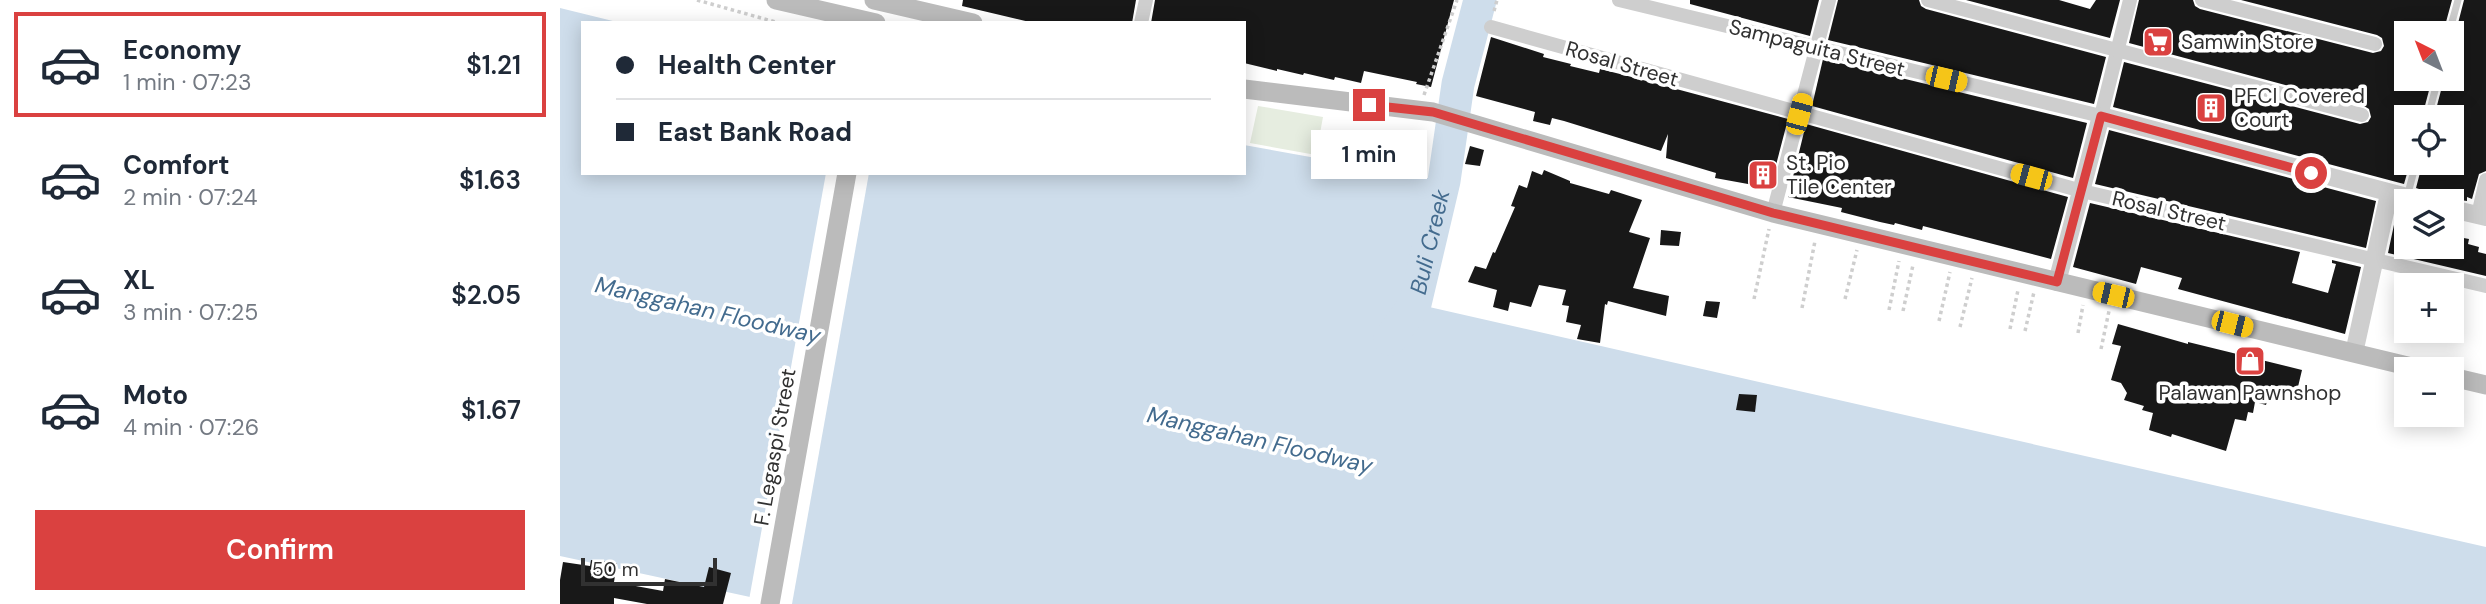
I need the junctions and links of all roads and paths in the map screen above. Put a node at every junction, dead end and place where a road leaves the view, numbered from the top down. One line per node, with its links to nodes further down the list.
1 (697, 0): 12 (path)
2 (776, 0): 13 (main road)
3 (876, 0): 14 (main road); 15 (main road)
4 (1146, 0): 16 (street)
5 (1457, 0): 23 (path)
6 (1619, 0): 20 (street, Sampaguita Street)
7 (1829, 0): 20 (street)
8 (1928, 0): 21 (street)
9 (2130, 0): 21 (street)
10 (2202, 0): 19 (street)
11 (2458, 0): 17 (lane)
12 (772, 21)
13 (865, 21)
14 (874, 21)
15 (965, 21)
16 (1141, 21)
17 (2452, 21)
18 (1491, 27): 24 (street, Rosal Street)
19 (2375, 44)
20 (1816, 48): 24 (street); 26 (street, Sampaguita Street)
21 (2118, 49): 25 (street); 26 (street)
22 (1246, 89): 23 (main road)
23 (1426, 111): 33 (main road)
24 (1799, 114): 29 (street, Rosal Street); 33 (street)
25 (2362, 115)
26 (2101, 116): 29 (street); 30 (street, Sampaguita Street)
27 (846, 175): 61 (main road, F. Legaspi Street)
28 (2486, 180): 34 (street)
29 (2082, 191): 39 (street, Rosal Street); 42 (street)
30 (2389, 194): 31 (street, Sampaguita Street); 39 (street)
31 (2394, 195)
32 (2464, 212): 34 (street)
33 (1773, 213): 35 (main road); 46 (path)
34 (2482, 216)
35 (1819, 224): 36 (main road); 48 (path)
36 (1861, 234): 37 (main road); 47 (path)
37 (1910, 246): 38 (main road); 49 (path); 50 (path)
38 (1954, 256): 40 (main road); 51 (path)
39 (2375, 259): 43 (street, Rosal Street); 57 (street)
40 (1976, 262): 41 (main road); 52 (path)
41 (2030, 275): 42 (main road); 53 (path); 54 (path)
42 (2057, 282): 44 (main road)
43 (2486, 286)
44 (2087, 289): 45 (main road); 55 (path)
45 (2113, 295): 56 (path); 57 (main road)
46 (1754, 299)
47 (1845, 299)
48 (1802, 308)
49 (1889, 310)
50 (1903, 311)
51 (1939, 321)
52 (1959, 327)
53 (2010, 329)
54 (2025, 331)
55 (2078, 333)
56 (2101, 349)
57 (2354, 354): 58 (main road)
58 (2394, 363)
59 (2464, 380): 60 (main road)
60 (2486, 385)
61 (771, 604)

